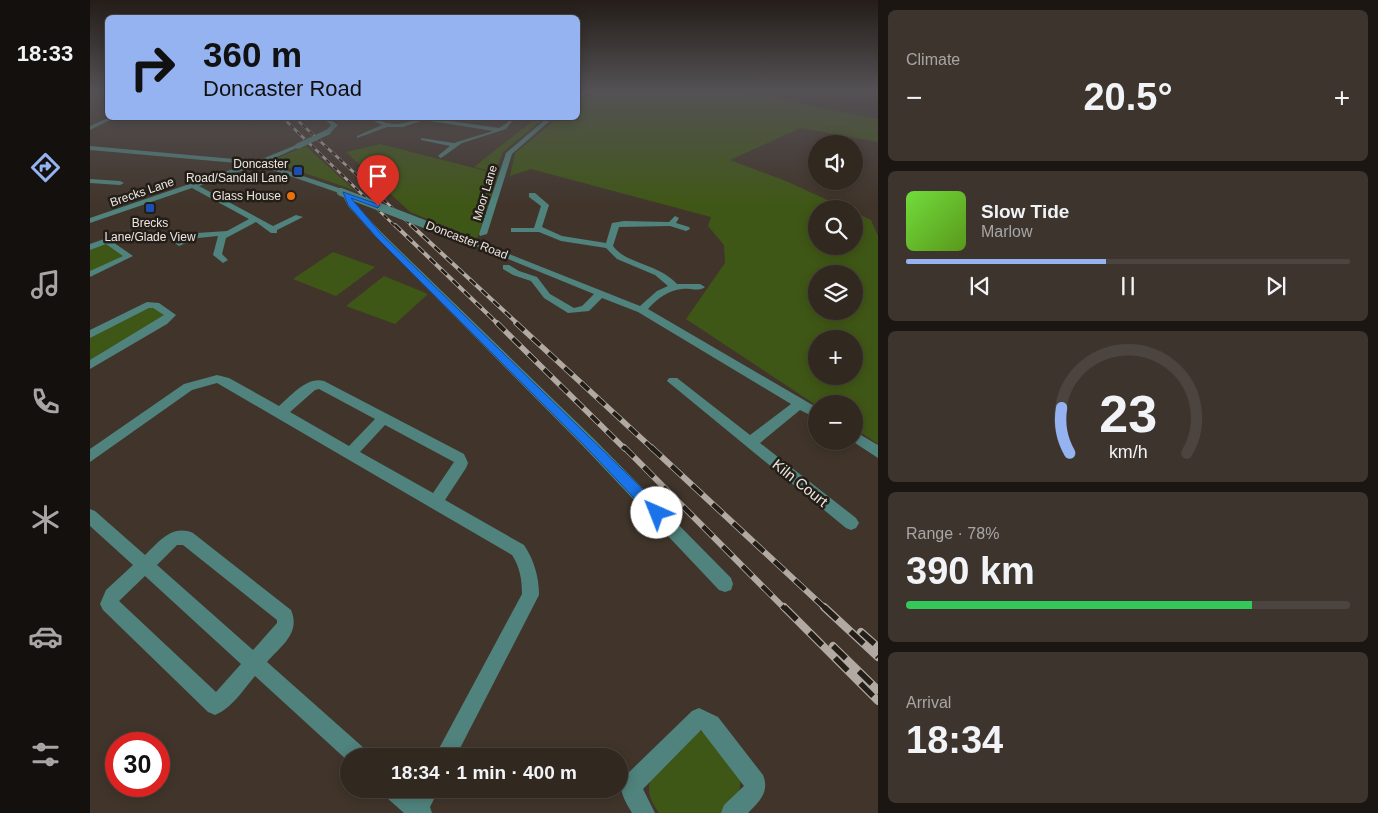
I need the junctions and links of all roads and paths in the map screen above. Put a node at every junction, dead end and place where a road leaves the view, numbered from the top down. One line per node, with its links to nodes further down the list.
1 (331, 129): 11 (street, Brecks Lane, bridge)
2 (379, 129): 6 (street)
3 (491, 129): 5 (street)
4 (537, 129): 24 (street, Moor Lane)
5 (498, 130): 9 (street)
6 (359, 137)
7 (422, 138): 9 (street)
8 (90, 148): 11 (street, Doncaster Road)
9 (454, 149): 10 (street)
10 (441, 156)
11 (258, 163): 14 (street, Brecks Lane); 15 (street, Doncaster Road)
12 (90, 181): 13 (street)
13 (120, 183)
14 (194, 186): 18 (street); 19 (street, Brecks Lane)
15 (343, 193): 33 (street, Doncaster Road, bridge); 51 (street)
16 (532, 195): 22 (street)
17 (299, 217): 18 (street)
18 (255, 219): 23 (street)
19 (90, 221)
20 (686, 229): 26 (street)
21 (514, 230): 22 (street)
22 (540, 230): 26 (street)
23 (226, 233): 25 (street); 28 (street)
24 (484, 234)
25 (179, 243)
26 (609, 246): 31 (street)
27 (90, 247): 30 (street)
28 (235, 258)
29 (506, 267): 33 (street)
30 (90, 274)
31 (674, 286): 32 (street); 34 (street)
32 (700, 287)
33 (601, 293): 34 (street, Doncaster Road)
34 (642, 310): 38 (street, Doncaster Road)
35 (90, 334): 36 (street)
36 (90, 365)
37 (674, 381): 42 (street, Kiln Court)
38 (800, 403): 39 (street, Doncaster Road); 42 (street)
39 (808, 408)
40 (279, 414): 41 (street); 45 (street); 46 (street)
41 (384, 418): 45 (street); 47 (street)
42 (750, 442): 49 (street, Kiln Court)
43 (863, 442): 44 (street)
44 (878, 452)
45 (349, 454): 47 (street)
46 (90, 456)
47 (434, 502): 54 (street)
48 (90, 516): 50 (street)
49 (851, 523)
50 (146, 564): 52 (street); 52 (street); 52 (street)
51 (725, 584)
52 (254, 662): 53 (street)
53 (349, 748)
54 (449, 748)
55 (404, 798): 57 (street)
56 (424, 798): 57 (street)
57 (419, 811)
58 (644, 813): 59 (street)
59 (732, 813)

